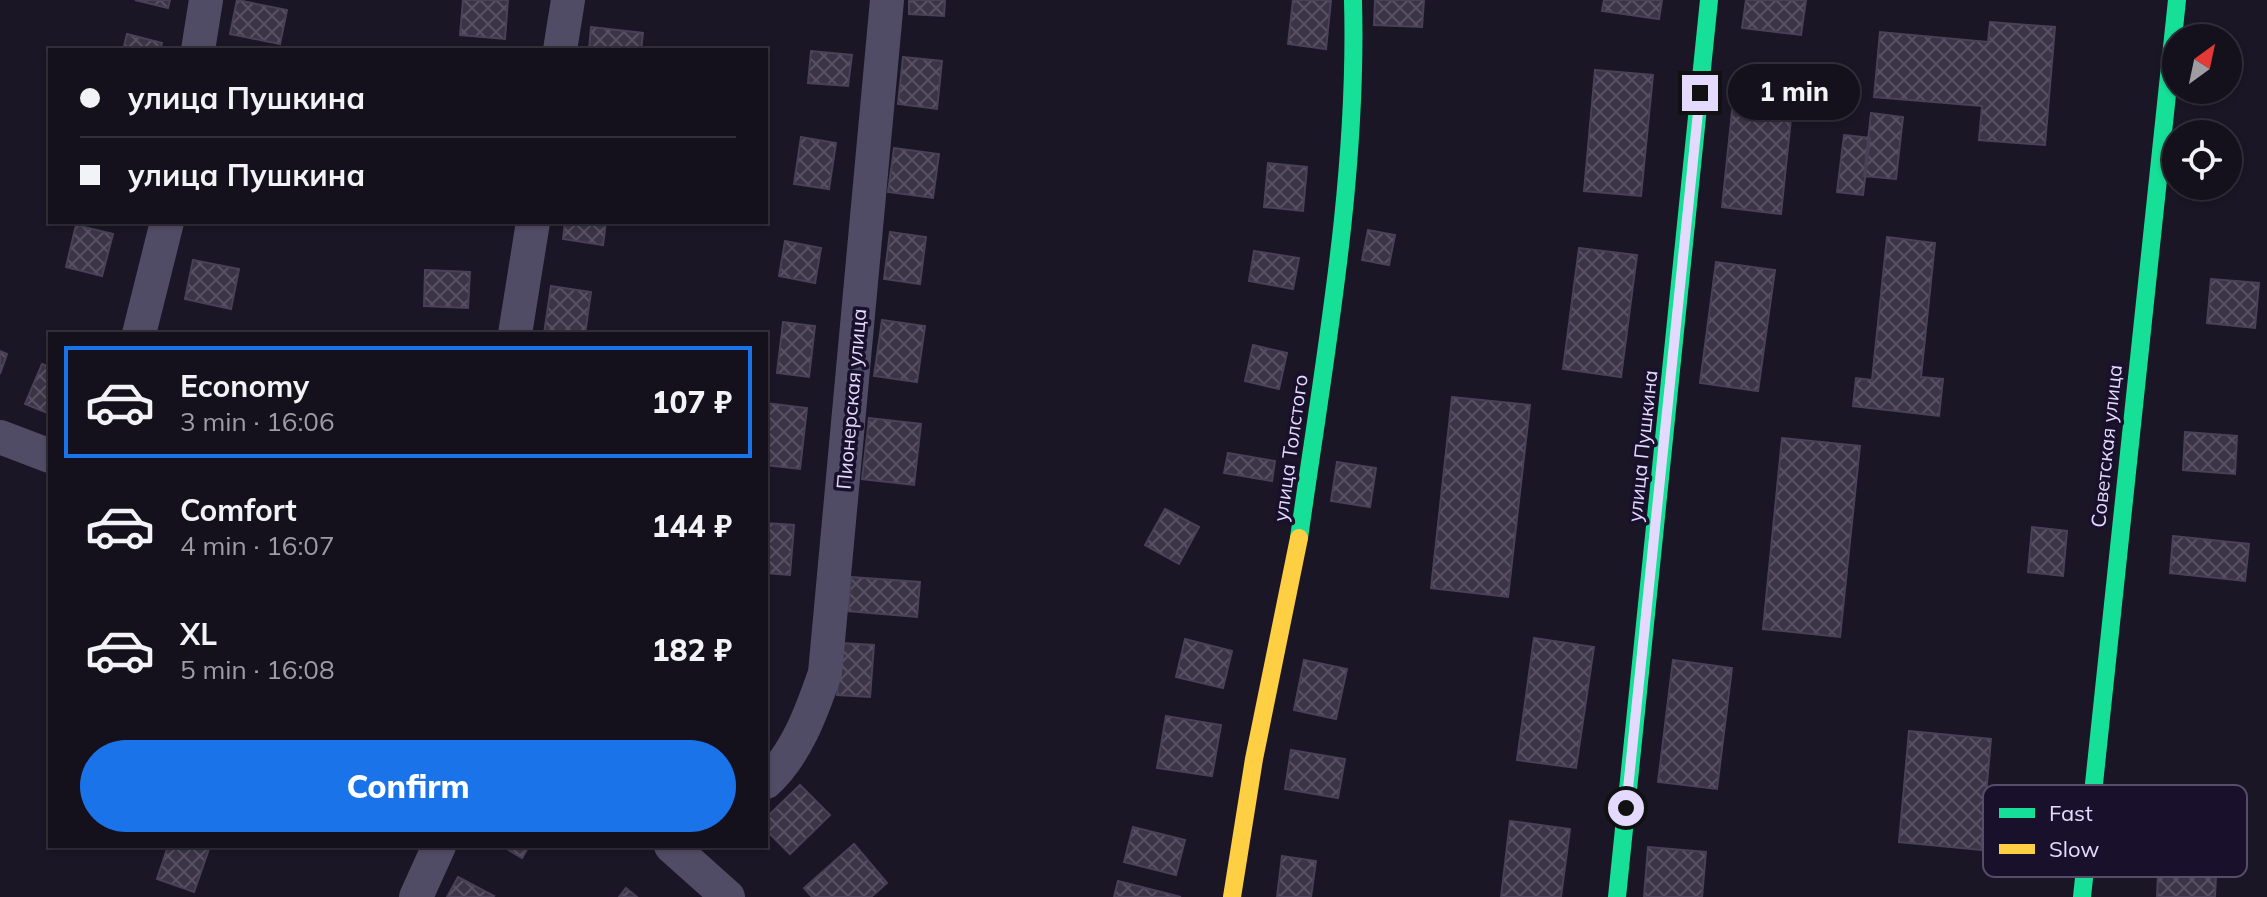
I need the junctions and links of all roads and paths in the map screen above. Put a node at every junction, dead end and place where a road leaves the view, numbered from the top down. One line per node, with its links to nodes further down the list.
1 (206, 0): 7 (street)
2 (568, 0): 8 (street)
3 (887, 0): 15 (street, Пионерская улица)
4 (1353, 0): 22 (street, улица Толстого)
5 (1709, 0): 23 (street, улица Пушкина)
6 (2177, 0): 16 (street, Советская улица)
7 (198, 48)
8 (560, 48)
9 (166, 224): 11 (street)
10 (533, 224): 12 (street)
11 (140, 332)
12 (515, 332)
13 (0, 437): 14 (street)
14 (48, 455)
15 (768, 780)
16 (2094, 785)
17 (438, 848): 20 (street)
18 (684, 850): 21 (street)
19 (2084, 877): 24 (street, Советская улица)
20 (416, 897)
21 (728, 897)
22 (1232, 897)
23 (1617, 897)
24 (2082, 897)

